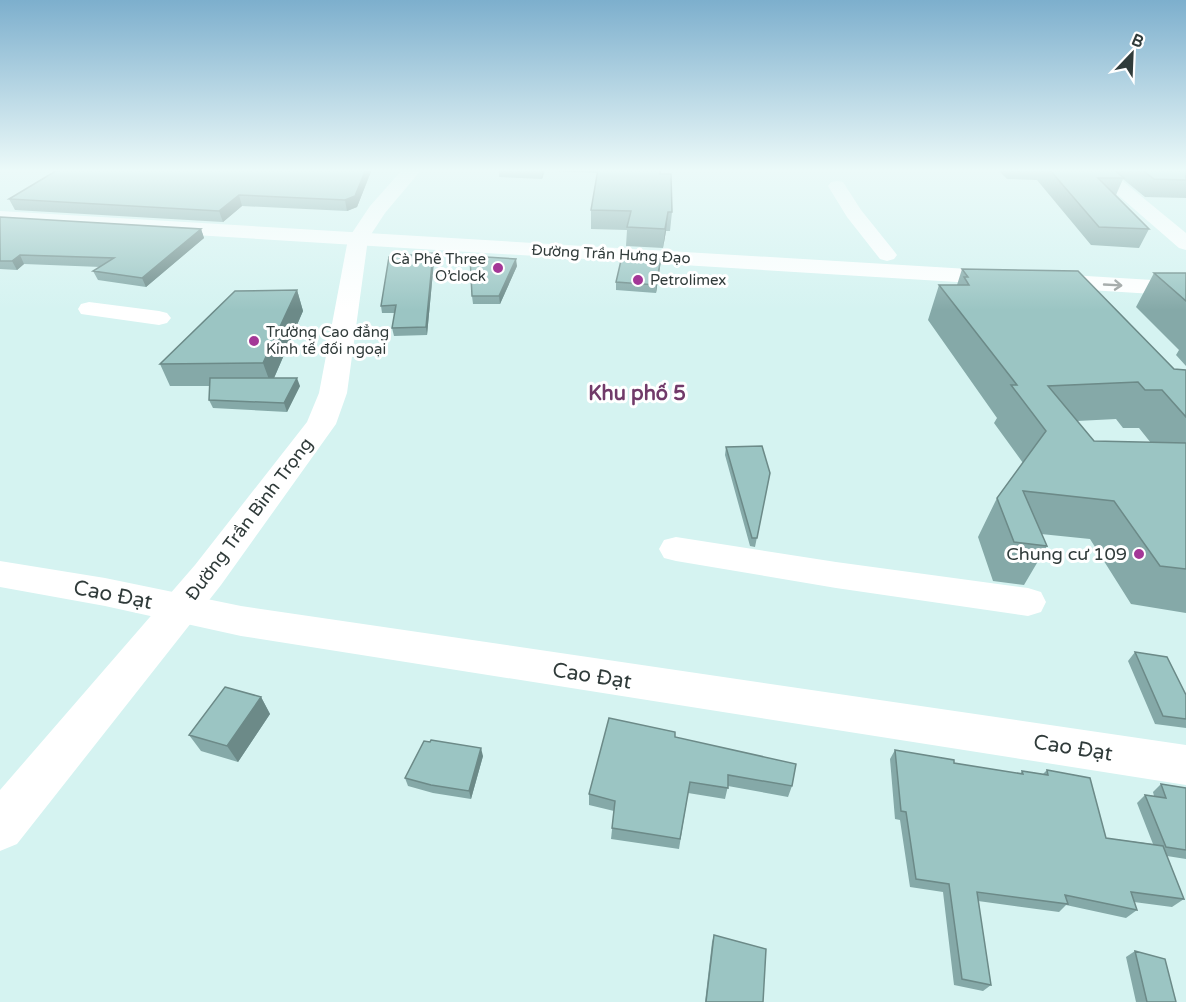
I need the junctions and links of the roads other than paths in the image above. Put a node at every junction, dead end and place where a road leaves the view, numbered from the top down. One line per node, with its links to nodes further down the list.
1 (30, 216): 7 (main road)
2 (156, 216): 8 (main road, Đường Trần Hưng Đạo)
3 (376, 216): 8 (main road, Đường Trần Bình Trọng)
4 (856, 216): 11 (street)
5 (1152, 216): 9 (main road)
6 (0, 217): 7 (main road, Đường Trần Hưng Đạo)
7 (26, 218): 8 (main road, Đường Trần Hưng Đạo)
8 (363, 232): 10 (main road, Đường Trần Hưng Đạo); 19 (main road, Đường Trần Bình Trọng)
9 (1186, 244)
10 (593, 246): 11 (main road, Đường Trần Hưng Đạo); 13 (main road, Đường Trần Hưng Đạo, one-way to 13)
11 (887, 255): 12 (main road, Đường Trần Hưng Đạo)
12 (1186, 273)
13 (1186, 289)
14 (89, 309): 15 (street)
15 (159, 318)
16 (676, 549): 18 (street)
17 (0, 574): 19 (street, Cao Đạt)
18 (1028, 602)
19 (181, 609): 20 (street, Cao Đạt); 21 (main road, Đường Trần Bình Trọng)
20 (1186, 765)
21 (0, 827)

